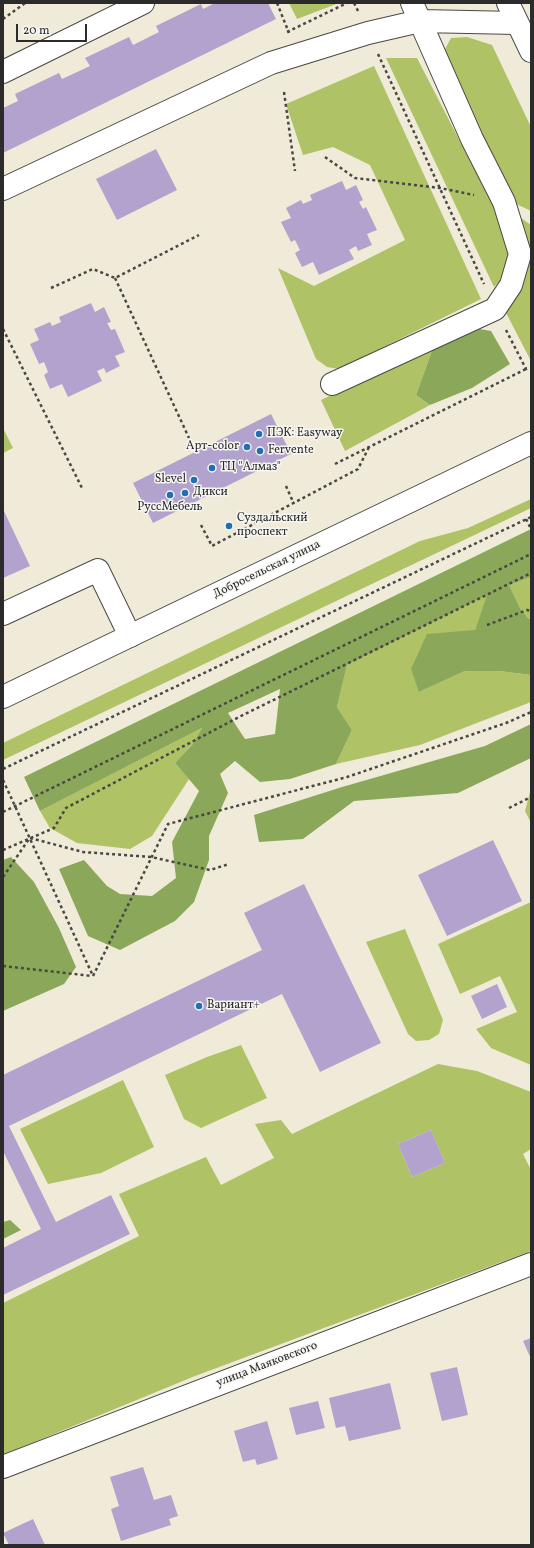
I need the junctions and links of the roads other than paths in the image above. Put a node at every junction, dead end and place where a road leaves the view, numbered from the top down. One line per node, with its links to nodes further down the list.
1 (143, 3): 6 (street)
2 (508, 3): 4 (street)
3 (416, 12): 4 (street); 7 (street); 8 (street)
4 (517, 23): 5 (street)
5 (531, 51)
6 (3, 72)
7 (3, 189)
8 (332, 384)
9 (531, 443): 11 (street, Добросельская улица)
10 (3, 614): 11 (street)
11 (130, 636): 12 (street, Добросельская улица)
12 (3, 697)
13 (531, 1264): 14 (street, улица Маяковского)
14 (3, 1466)

